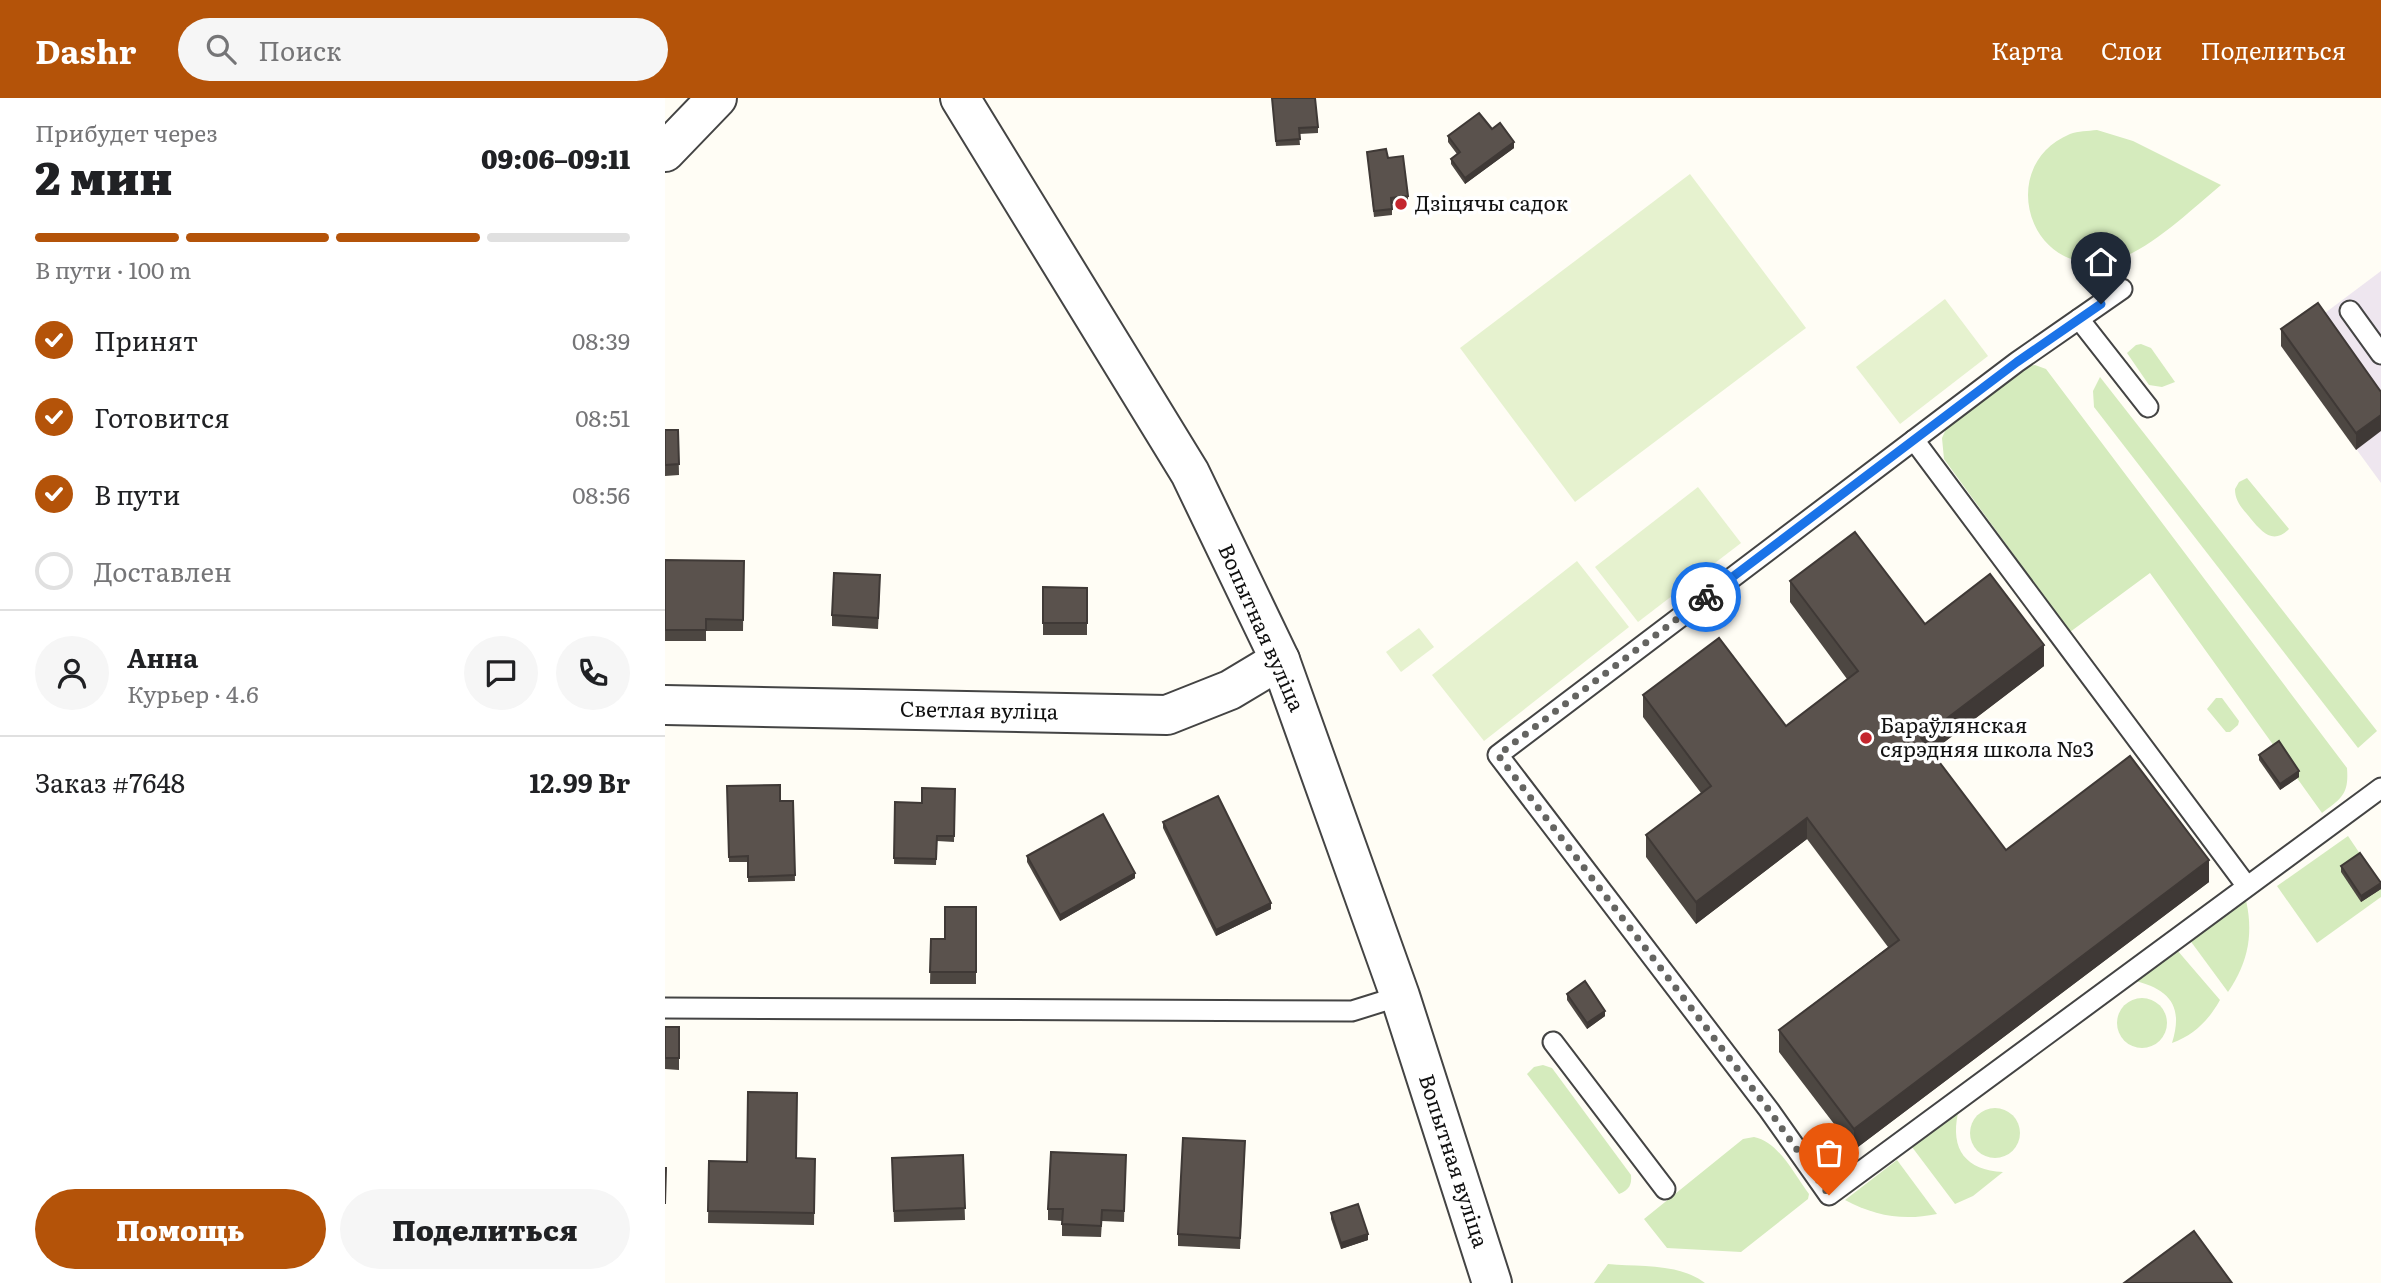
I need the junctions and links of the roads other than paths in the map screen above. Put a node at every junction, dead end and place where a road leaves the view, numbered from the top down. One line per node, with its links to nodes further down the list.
1 (717, 98): 3 (street)
2 (960, 98): 10 (street, Вопытная вуліца)
3 (665, 152)
4 (2122, 289): 6 (lane)
5 (2350, 312): 7 (lane)
6 (2079, 319): 8 (lane); 9 (lane)
7 (2381, 354)
8 (2148, 407)
9 (1914, 439): 13 (lane); 13 (lane)
10 (1280, 660): 11 (street, Светлая вуліца); 14 (street, Вопытная вуліца)
11 (665, 705)
12 (2381, 788): 13 (lane)
13 (2246, 885)
14 (1400, 996): 15 (lane); 18 (street, Вопытная вуліца)
15 (665, 1008)
16 (1553, 1042): 17 (lane)
17 (1665, 1189)
18 (1492, 1283)

